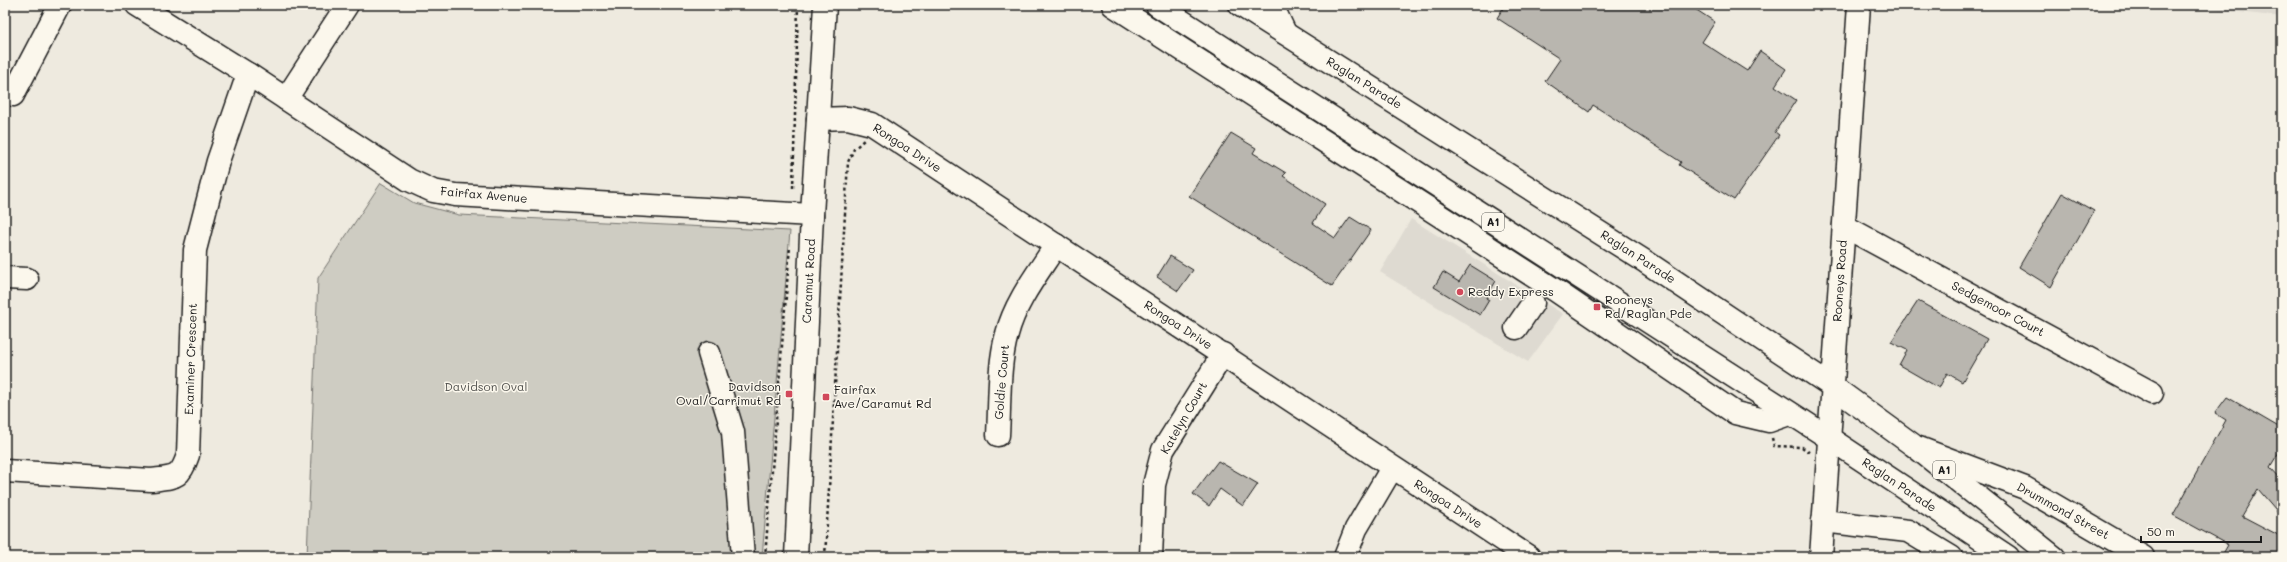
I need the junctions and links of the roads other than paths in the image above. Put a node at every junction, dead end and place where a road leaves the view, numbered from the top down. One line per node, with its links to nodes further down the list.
1 (60, 5): 12 (main road)
2 (137, 5): 11 (main road, Fairfax Avenue)
3 (347, 5): 13 (main road)
4 (825, 5): 14 (main road, Caramut Road)
5 (1112, 5): 26 (main road, Raglan Parade)
6 (1157, 5): 26 (main road, Raglan Parade / A1)
7 (1240, 5): 10 (main road, Raglan Parade / A1)
8 (1272, 5): 10 (main road)
9 (1860, 5): 16 (main road, Rooneys Road)
10 (1285, 33): 24 (main road, Raglan Parade / A1)
11 (248, 74): 13 (main road, Fairfax Avenue); 31 (main road, Examiner Crescent)
12 (12, 95)
13 (286, 99): 15 (main road, Fairfax Avenue)
14 (818, 119): 15 (main road, Caramut Road); 17 (main road, Rongoa Drive)
15 (802, 215): 34 (main road, Caramut Road)
16 (1844, 226): 24 (main road, Rooneys Road); 25 (main road, Sedgemoor Court)
17 (1056, 245): 23 (main road, Rongoa Drive); 27 (main road, Goldie Court)
18 (5, 278): 19 (main road)
19 (27, 279)
20 (1533, 303): 21 (main road)
21 (1516, 328)
22 (709, 353): 33 (main road)
23 (1223, 354): 30 (main road, Rongoa Drive); 35 (main road, Katelyn Court)
24 (1832, 386): 28 (main road, Rooneys Road); 29 (main road, Raglan Parade / A1)
25 (2152, 393)
26 (1779, 417): 28 (main road, Raglan Parade / A1)
27 (998, 435)
28 (1829, 438): 32 (main road, Rooneys Road); 40 (main road, Raglan Parade / A1)
29 (1913, 445): 41 (main road, Raglan Parade / A1); 42 (main road, Drummond Street)
30 (1392, 468): 36 (main road); 37 (main road, Rongoa Drive)
31 (5, 471)
32 (1823, 521): 38 (main road, Rooneys Road); 39 (main road)
33 (743, 557)
34 (796, 557)
35 (1151, 557)
36 (1345, 557)
37 (1529, 557)
38 (1821, 557)
39 (1951, 557)
40 (2008, 557)
41 (2054, 557)
42 (2143, 557)

